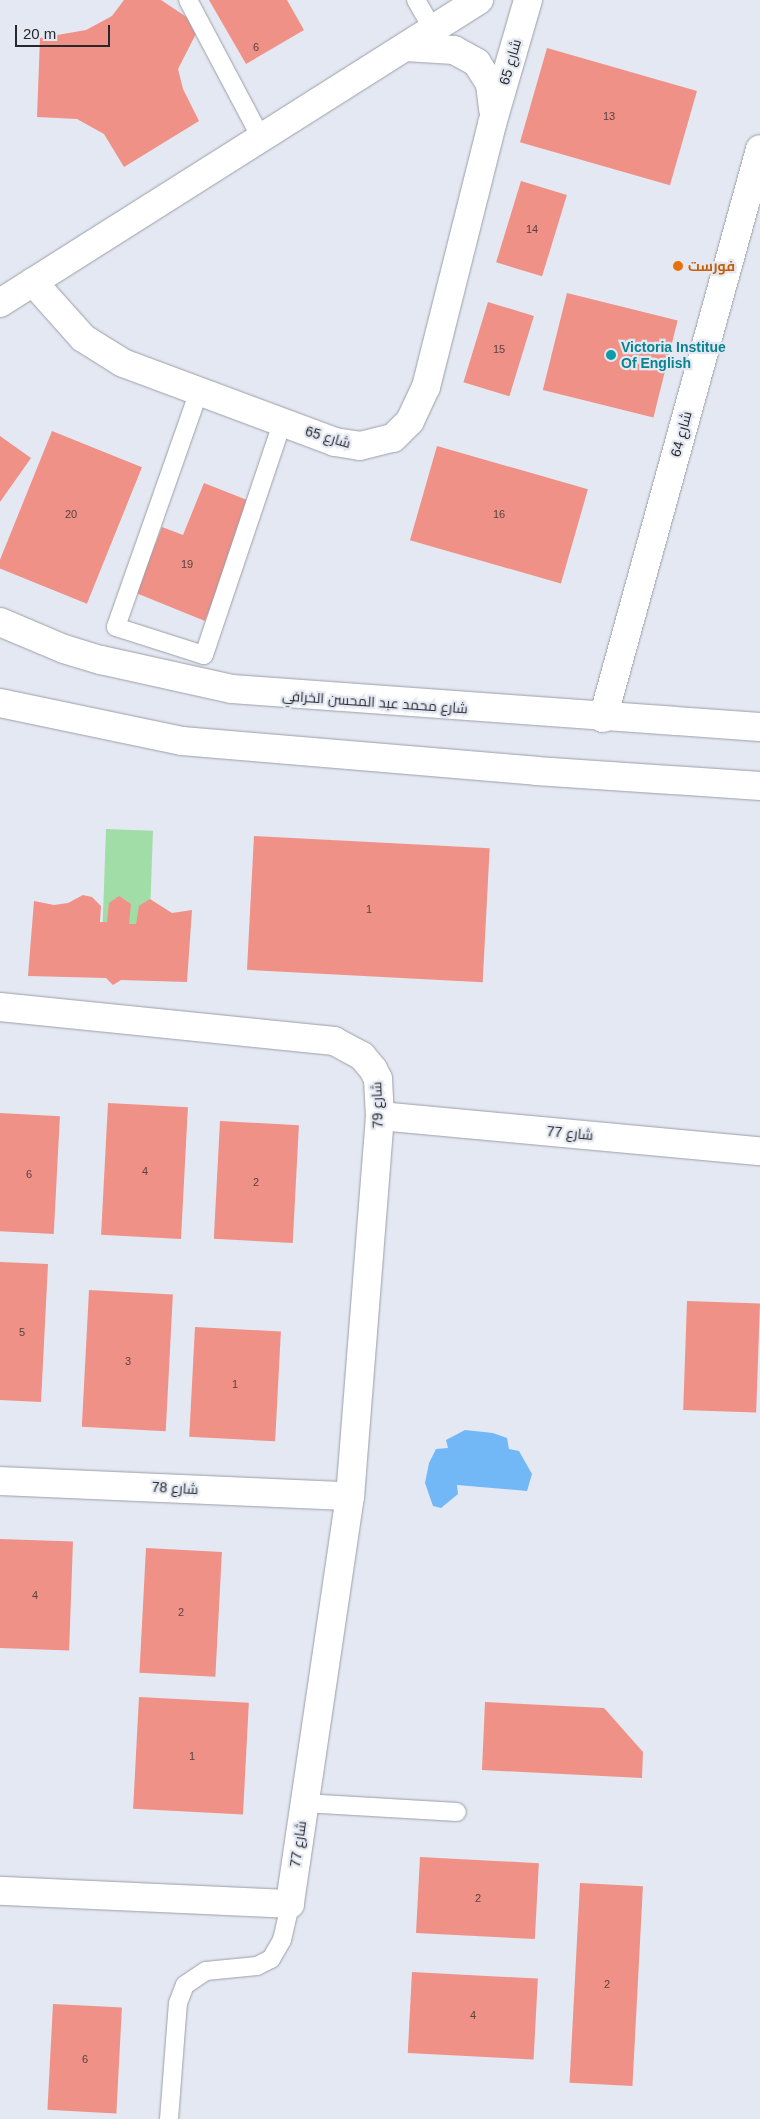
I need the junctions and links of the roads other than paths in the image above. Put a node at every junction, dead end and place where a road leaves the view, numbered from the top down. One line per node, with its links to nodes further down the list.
1 (188, 0): 8 (lane)
2 (416, 0): 5 (lane)
3 (479, 0): 5 (street)
4 (528, 0): 7 (street, شارع 65)
5 (433, 30): 6 (street)
6 (405, 47): 7 (street, شارع 65); 8 (street)
7 (492, 124): 13 (street, شارع 65)
8 (261, 138): 10 (street)
9 (760, 149): 18 (street, شارع 64)
10 (33, 282): 11 (street); 12 (street, شارع 65)
11 (0, 303)
12 (199, 391): 13 (street, شارع 65); 13 (lane)
13 (282, 423)
14 (0, 622): 16 (street, شارع محمد عبد المحسن الخرافي)
15 (0, 643): 16 (street)
16 (137, 670): 18 (street, شارع محمد عبد المحسن الخرافي)
17 (0, 703): 20 (street)
18 (603, 718): 19 (street, شارع محمد عبد المحسن الخرافي)
19 (760, 727)
20 (760, 786)
21 (0, 1006): 22 (street, شارع 79)
22 (380, 1116): 23 (street, شارع 77); 25 (street, شارع 79)
23 (760, 1151)
24 (0, 1480): 25 (street, شارع 78)
25 (350, 1496): 26 (street, شارع 77)
26 (304, 1803): 27 (lane); 29 (street, شارع 77)
27 (457, 1812)
28 (0, 1891): 29 (street)
29 (290, 1904): 30 (lane)
30 (170, 2119)

